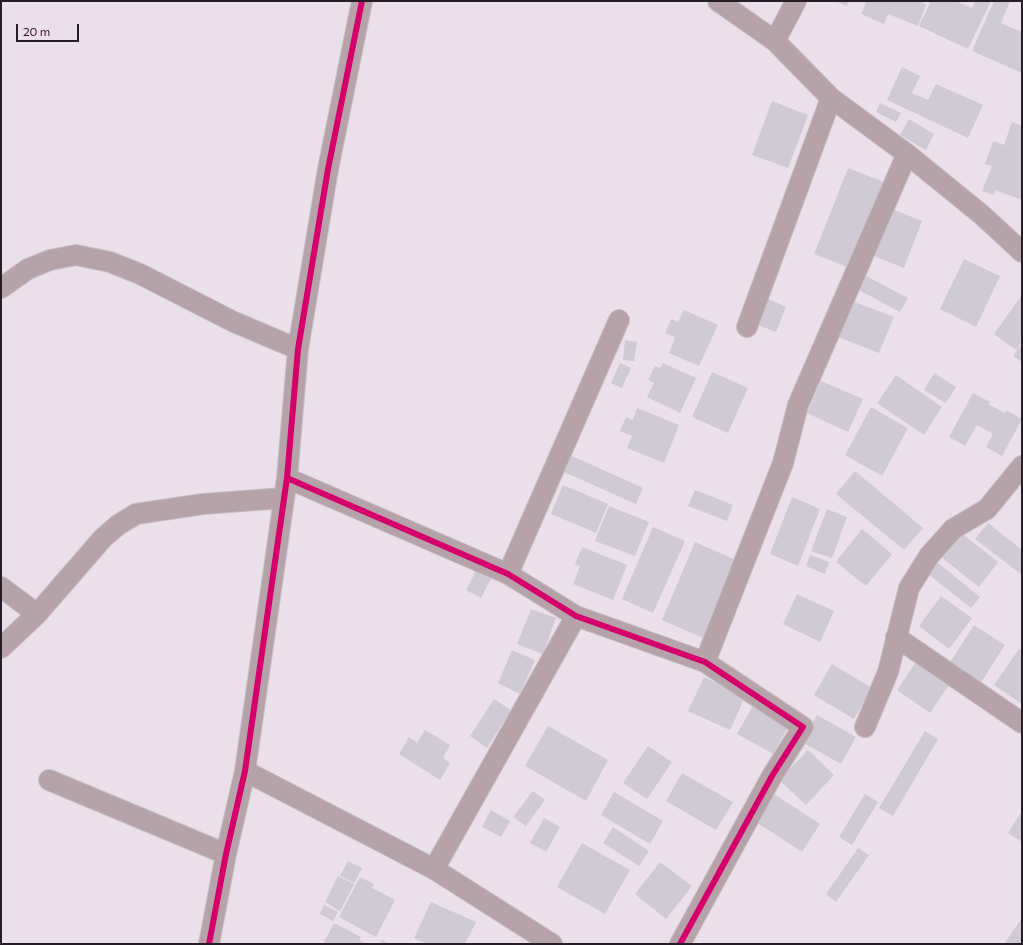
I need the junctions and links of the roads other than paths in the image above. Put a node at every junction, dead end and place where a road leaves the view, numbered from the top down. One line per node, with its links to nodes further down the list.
1 (362, 1): 11 (street)
2 (718, 1): 4 (street)
3 (796, 1): 4 (street)
4 (775, 41): 5 (street)
5 (830, 98): 6 (street); 10 (street)
6 (907, 154): 7 (street); 21 (street)
7 (1022, 252)
8 (1, 288): 11 (street)
9 (619, 320): 15 (street)
10 (746, 327)
11 (298, 349): 13 (street)
12 (1022, 466): 19 (street)
13 (287, 478): 14 (street); 15 (street)
14 (284, 498): 17 (street); 24 (street)
15 (508, 574): 18 (street)
16 (1, 587): 17 (street)
17 (37, 614): 20 (street)
18 (576, 616): 21 (street); 27 (street)
19 (896, 637): 22 (street); 23 (street)
20 (1, 648)
21 (705, 662): 30 (street)
22 (1022, 723)
23 (865, 727)
24 (245, 771): 26 (street); 27 (street)
25 (49, 780): 26 (street)
26 (226, 854): 28 (street)
27 (434, 869): 29 (street)
28 (209, 944)
29 (552, 944)
30 (680, 944)

